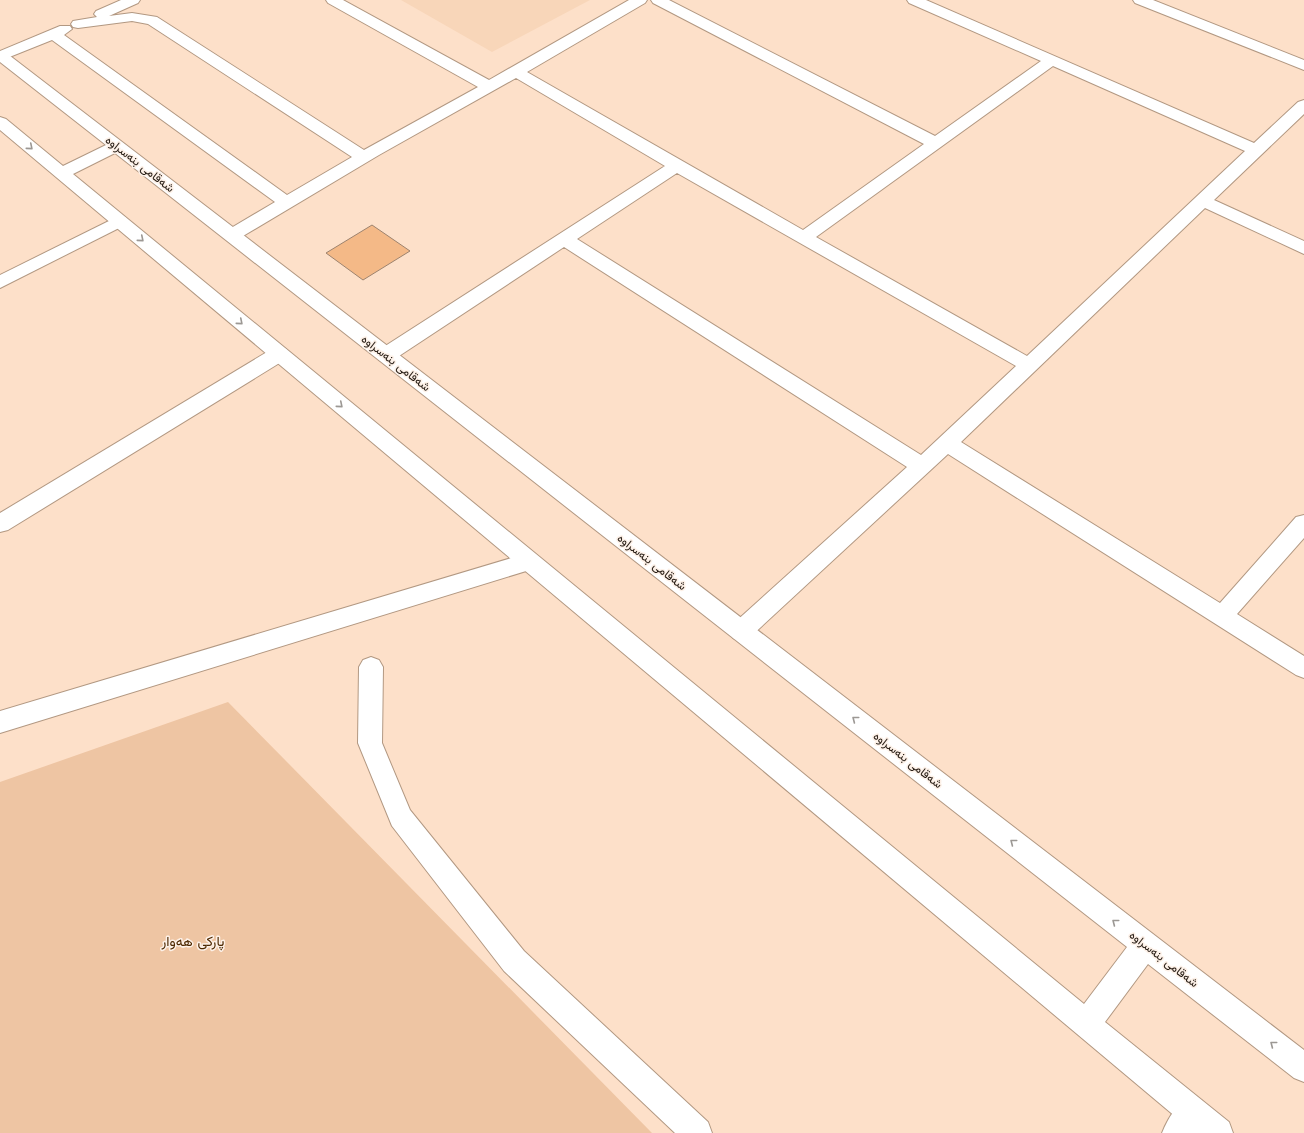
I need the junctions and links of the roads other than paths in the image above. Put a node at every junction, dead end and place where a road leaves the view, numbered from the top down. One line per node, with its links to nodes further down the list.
1 (133, 0): 7 (street)
2 (333, 0): 13 (street)
3 (640, 0): 12 (street)
4 (658, 0): 16 (street)
5 (914, 0): 10 (street)
6 (1140, 0): 11 (street)
7 (78, 24): 8 (street); 19 (street)
8 (53, 34): 9 (street); 23 (street)
9 (1, 56): 17 (street, شەقامی بنەسراوە)
10 (1052, 60): 16 (street); 18 (street)
11 (1304, 65)
12 (516, 72): 13 (street); 20 (street)
13 (488, 86): 19 (street)
14 (1304, 104): 18 (street)
15 (0, 122): 21 (street, one-way to 21)
16 (935, 143): 26 (street)
17 (117, 146): 21 (street); 25 (street, شەقامی بنەسراوە)
18 (1256, 150): 22 (street)
19 (363, 157): 23 (street)
20 (676, 166): 26 (street); 27 (street)
21 (61, 172): 24 (street)
22 (1203, 201): 28 (street); 32 (street)
23 (286, 202): 25 (street)
24 (119, 221): 29 (street); 30 (street, one-way to 30)
25 (232, 235): 31 (street, شەقامی بنەسراوە)
26 (803, 238): 32 (street)
27 (564, 239): 31 (street); 34 (street)
28 (1304, 248)
29 (0, 282)
30 (279, 354): 36 (street); 37 (street, one-way to 37)
31 (386, 355): 39 (street, شەقامی بنەسراوە)
32 (1029, 366): 33 (street)
33 (947, 443): 34 (street); 38 (street)
34 (922, 466): 39 (street)
35 (1304, 523): 38 (street)
36 (0, 524)
37 (528, 562): 42 (street); 44 (street)
38 (1222, 616): 41 (street)
39 (741, 631): 43 (street, شەقامی بنەسراوە, one-way to 39)
40 (371, 668): 47 (street)
41 (1304, 668)
42 (0, 722)
43 (1145, 945): 44 (street); 45 (street, شەقامی بنەسراوە, one-way to 43)
44 (1086, 1024): 46 (street)
45 (1304, 1068)
46 (1184, 1122): 48 (street)
47 (697, 1133)
48 (1218, 1133)

